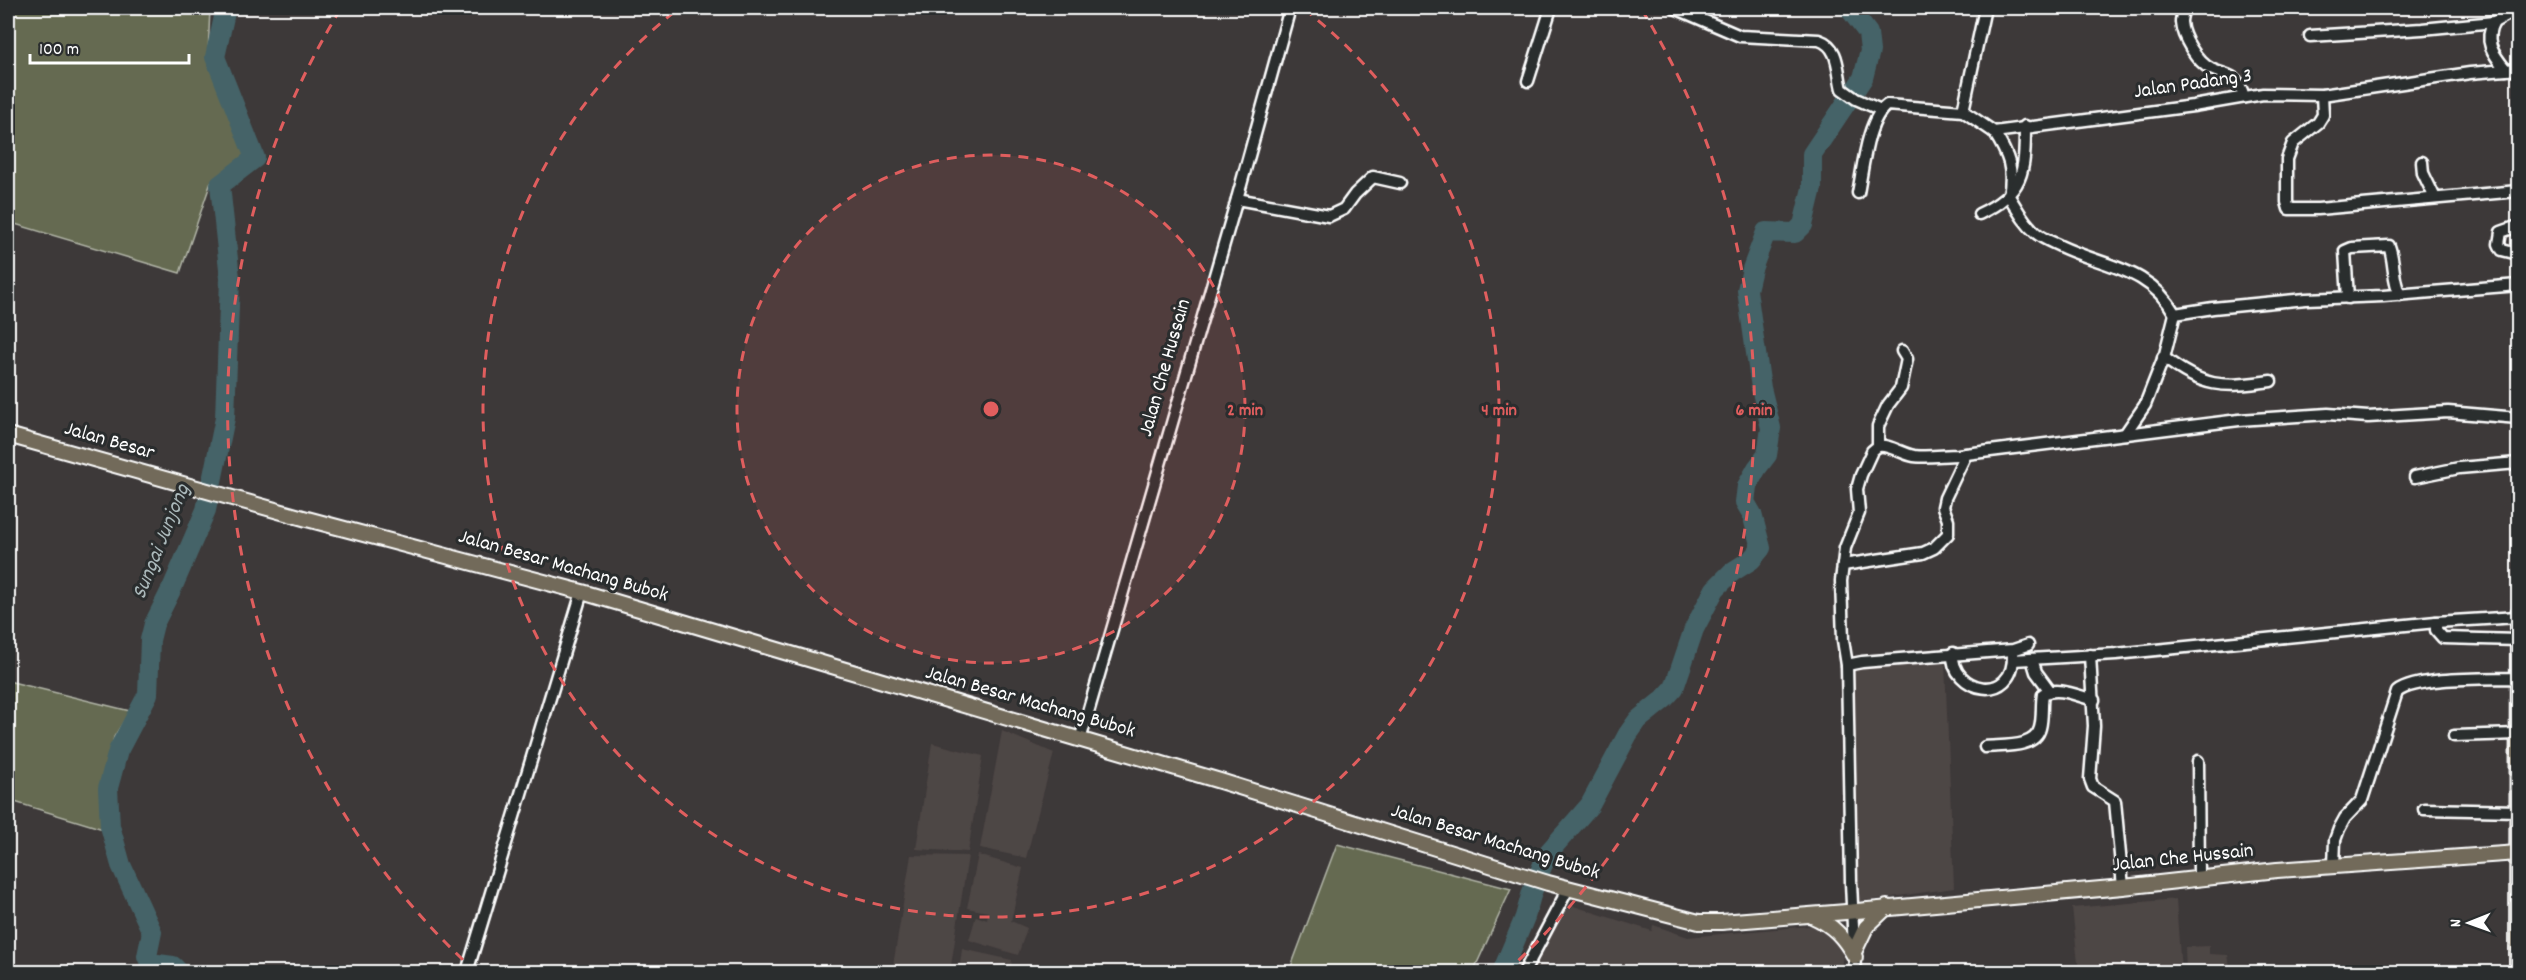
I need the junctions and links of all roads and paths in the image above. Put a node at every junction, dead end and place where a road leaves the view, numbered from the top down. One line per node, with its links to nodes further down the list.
1 (1290, 8): 24 (street, Jalan Che Hussain)
2 (1551, 8): 11 (street)
3 (1675, 8): 14 (street)
4 (1985, 8): 15 (street)
5 (2184, 8): 13 (street)
6 (2518, 9): 7 (street)
7 (2494, 22): 8 (street); 10 (street)
8 (2310, 36)
9 (2518, 69): 10 (street, Jalan Padang 3)
10 (2506, 70): 12 (street, Jalan Padang 3)
11 (1528, 81)
12 (2322, 95): 13 (street, Jalan Padang 3); 23 (street)
13 (2244, 97): 16 (street, Jalan Padang 3)
14 (1881, 110): 15 (street); 21 (street)
15 (1963, 111): 17 (street)
16 (2025, 126): 17 (street, Jalan Padang 3); 22 (street)
17 (1994, 132): 22 (street)
18 (2422, 162): 23 (street)
19 (1400, 183): 24 (street)
20 (2518, 192): 23 (street)
21 (1858, 193)
22 (2008, 196): 25 (street); 31 (street)
23 (2434, 198)
24 (1237, 199): 60 (street, Jalan Che Hussain)
25 (1979, 214)
26 (2518, 226): 27 (street)
27 (2518, 254)
28 (2518, 285): 29 (street)
29 (2400, 295): 30 (street); 30 (street)
30 (2348, 298): 31 (street)
31 (2175, 314): 33 (street)
32 (1902, 351): 38 (street)
33 (2163, 357): 34 (street); 36 (street)
34 (2271, 381)
35 (2518, 418): 36 (street)
36 (2126, 434): 39 (street)
37 (8, 435): 42 (main road, Jalan Besar)
38 (1878, 446): 39 (street); 43 (street)
39 (1966, 454): 43 (street)
40 (2518, 463): 41 (street)
41 (2415, 477)
42 (198, 489): 44 (main road, Jalan Besar Machang Bubok)
43 (1843, 565): 53 (street)
44 (582, 592): 60 (main road, Jalan Besar Machang Bubok); 74 (street)
45 (2518, 615): 46 (street); 47 (main road)
46 (2436, 622): 47 (street); 51 (street)
47 (2518, 640): 54 (main road)
48 (2028, 645): 50 (street)
49 (1953, 654): 50 (street); 50 (street); 53 (street)
50 (2013, 655): 52 (street)
51 (2090, 655): 52 (street); 57 (street)
52 (2032, 659): 55 (street)
53 (1847, 665): 71 (street)
54 (2517, 678): 56 (main road); 66 (street)
55 (2050, 691): 57 (street); 61 (street)
56 (2518, 696): 58 (main road)
57 (2094, 700): 68 (street)
58 (2518, 734): 59 (street); 64 (main road)
59 (2454, 736)
60 (1080, 740): 69 (main road, Jalan Besar Machang Bubok)
61 (1985, 747)
62 (2198, 761): 67 (street)
63 (2424, 809): 64 (street)
64 (2518, 810): 65 (main road)
65 (2518, 853): 66 (main road, Jalan Che Hussain); 77 (main road)
66 (2334, 866): 67 (main road, Jalan Che Hussain)
67 (2199, 877): 68 (main road, Jalan Che Hussain)
68 (2123, 887): 70 (main road, Jalan Che Hussain)
69 (1568, 889): 72 (main road, Jalan Besar Machang Bubok); 75 (street)
70 (1887, 908): 71 (main road, Jalan Che Hussain); 73 (main road)
71 (1853, 911): 72 (main road, Jalan Besar Machang Bubok); 73 (street)
72 (1809, 915): 73 (main road)
73 (1855, 953): 76 (street)
74 (467, 972)
75 (1524, 972)
76 (1856, 972)
77 (2517, 972)

